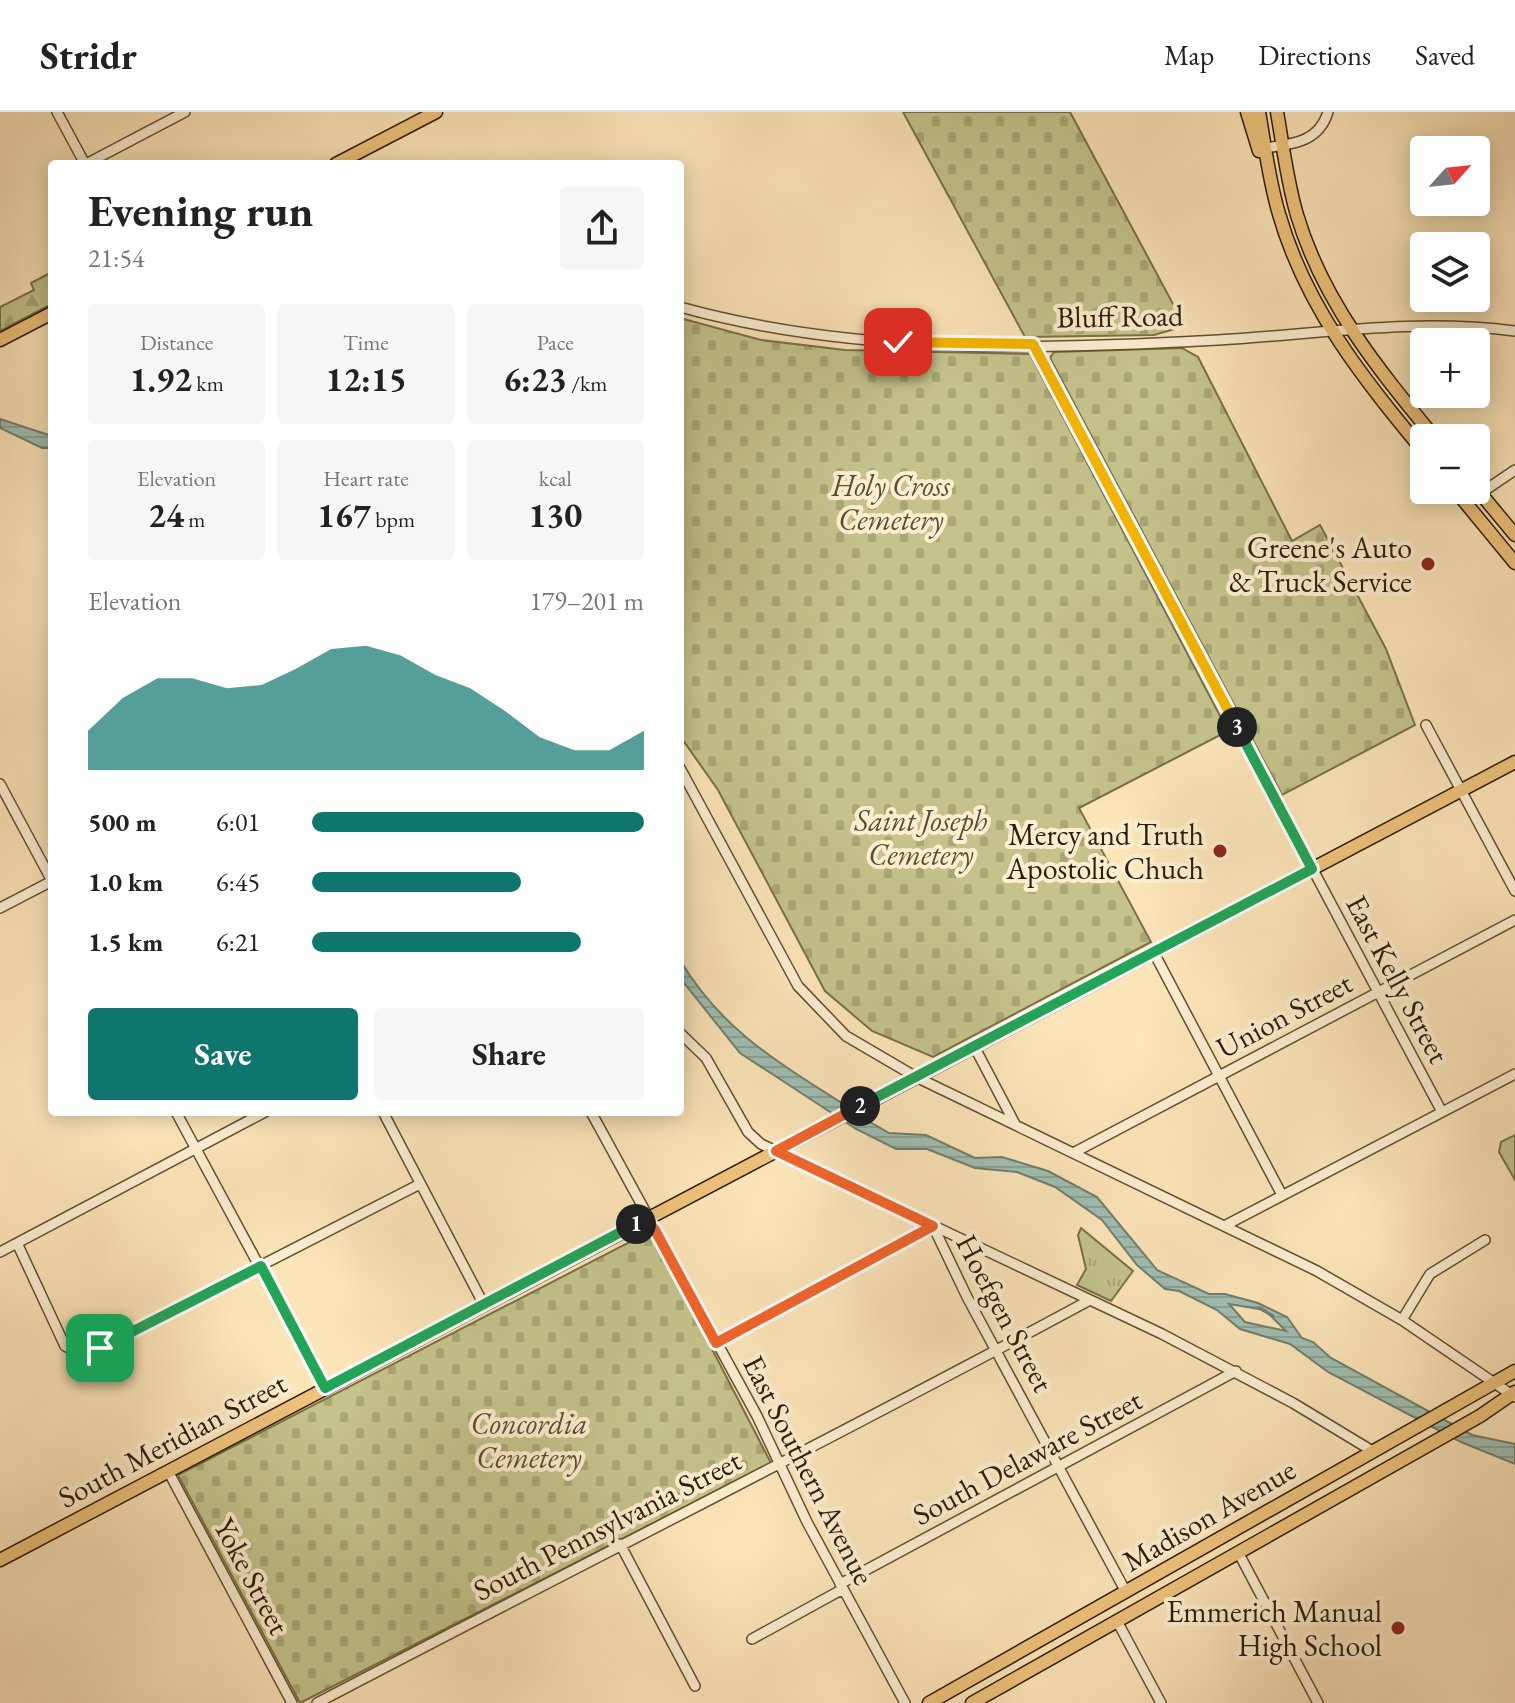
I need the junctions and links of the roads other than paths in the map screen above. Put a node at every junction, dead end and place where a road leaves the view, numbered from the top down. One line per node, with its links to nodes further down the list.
1 (57, 112): 10 (street)
2 (185, 112): 11 (street)
3 (436, 112): 12 (main road)
4 (1247, 112): 13 (main road)
5 (1259, 112): 9 (main road)
6 (1277, 112): 8 (main road)
7 (1328, 112): 8 (street)
8 (1282, 145): 9 (street); 17 (main road)
9 (1265, 148): 13 (main road)
10 (83, 160)
11 (93, 160)
12 (344, 160)
13 (1271, 183): 16 (main road)
14 (684, 308): 20 (street, Bluff Road)
15 (48, 315): 19 (main road)
16 (1329, 329): 17 (street, Bluff Road); 20 (street, Bluff Road); 22 (main road)
17 (1350, 329): 18 (street, Bluff Road); 21 (main road)
18 (1515, 331)
19 (0, 340)
20 (1033, 344): 34 (street, East Kelly Street)
21 (1424, 424)
22 (1410, 434)
23 (1515, 470): 24 (street)
24 (1490, 484)
25 (1467, 504): 28 (main road)
26 (1490, 504): 27 (main road)
27 (1515, 535)
28 (1515, 563)
29 (1426, 725): 33 (street)
30 (1515, 762): 33 (main road, South Meridian Street)
31 (684, 775): 46 (street)
32 (0, 784): 35 (street)
33 (1461, 790): 34 (main road, South Meridian Street); 37 (street)
34 (1312, 869): 40 (main road, South Meridian Street); 41 (street, East Kelly Street)
35 (48, 874)
36 (48, 883): 38 (street)
37 (1515, 891)
38 (0, 908)
39 (1515, 920): 41 (street, Union Street)
40 (1153, 951): 43 (main road, South Meridian Street); 45 (street)
41 (1378, 993): 45 (street, Union Street); 47 (street, East Kelly Street)
42 (684, 1037): 54 (street)
43 (974, 1046): 46 (main road, South Meridian Street); 52 (street)
44 (1515, 1074): 47 (street)
45 (1219, 1076): 55 (street, Union Street); 57 (street)
46 (916, 1077): 52 (street); 54 (main road, South Meridian Street)
47 (1442, 1112): 57 (street)
48 (178, 1116): 53 (street)
49 (257, 1116): 53 (street)
50 (385, 1116): 56 (street)
51 (593, 1116): 58 (street, East Southern Avenue)
52 (1015, 1124): 55 (street)
53 (197, 1148): 62 (street); 64 (street)
54 (776, 1151): 58 (main road, South Meridian Street); 60 (street)
55 (1075, 1152): 59 (street)
56 (420, 1184): 64 (street); 66 (street)
57 (1282, 1195): 59 (street)
58 (646, 1219): 66 (main road, South Meridian Street); 68 (street, East Southern Avenue)
59 (1226, 1225): 67 (street)
60 (933, 1226): 65 (street); 68 (street); 69 (street, Hoefgen Street)
61 (1485, 1240): 67 (street)
62 (17, 1243): 63 (street); 64 (street)
63 (0, 1252)
64 (261, 1266): 73 (street)
65 (1088, 1301): 69 (street, South Pennsylvania Street); 70 (street)
66 (484, 1305): 73 (main road, South Meridian Street)
67 (1402, 1320): 72 (street)
68 (716, 1343): 76 (street, East Southern Avenue)
69 (997, 1350): 76 (street, South Pennsylvania Street); 77 (street, Hoefgen Street)
70 (1236, 1371): 75 (street); 77 (street, South Delaware Street)
71 (1515, 1371): 72 (main road, Madison Avenue)
72 (1495, 1383): 74 (street); 75 (main road, Madison Avenue)
73 (325, 1388): 78 (main road, South Meridian Street)
74 (1514, 1394): 80 (main road, Madison Avenue)
75 (1374, 1452): 83 (main road, Madison Avenue)
76 (778, 1464): 79 (street, South Pennsylvania Street); 82 (street, East Southern Avenue)
77 (1061, 1468): 82 (street, South Delaware Street); 83 (street, Hoefgen Street)
78 (168, 1471): 81 (main road, South Meridian Street); 87 (street, Yoke Street)
79 (620, 1544): 86 (street); 88 (street, South Pennsylvania Street)
80 (1238, 1552): 84 (main road, Madison Avenue); 93 (street)
81 (0, 1560)
82 (842, 1586): 85 (street, South Delaware Street); 89 (street, East Southern Avenue)
83 (1126, 1592): 90 (main road, Madison Avenue)
84 (1117, 1621): 91 (main road, Madison Avenue); 92 (street)
85 (752, 1639)
86 (695, 1686)
87 (292, 1703)
88 (317, 1703)
89 (905, 1703)
90 (929, 1703)
91 (972, 1703)
92 (1161, 1703)
93 (1318, 1703)

